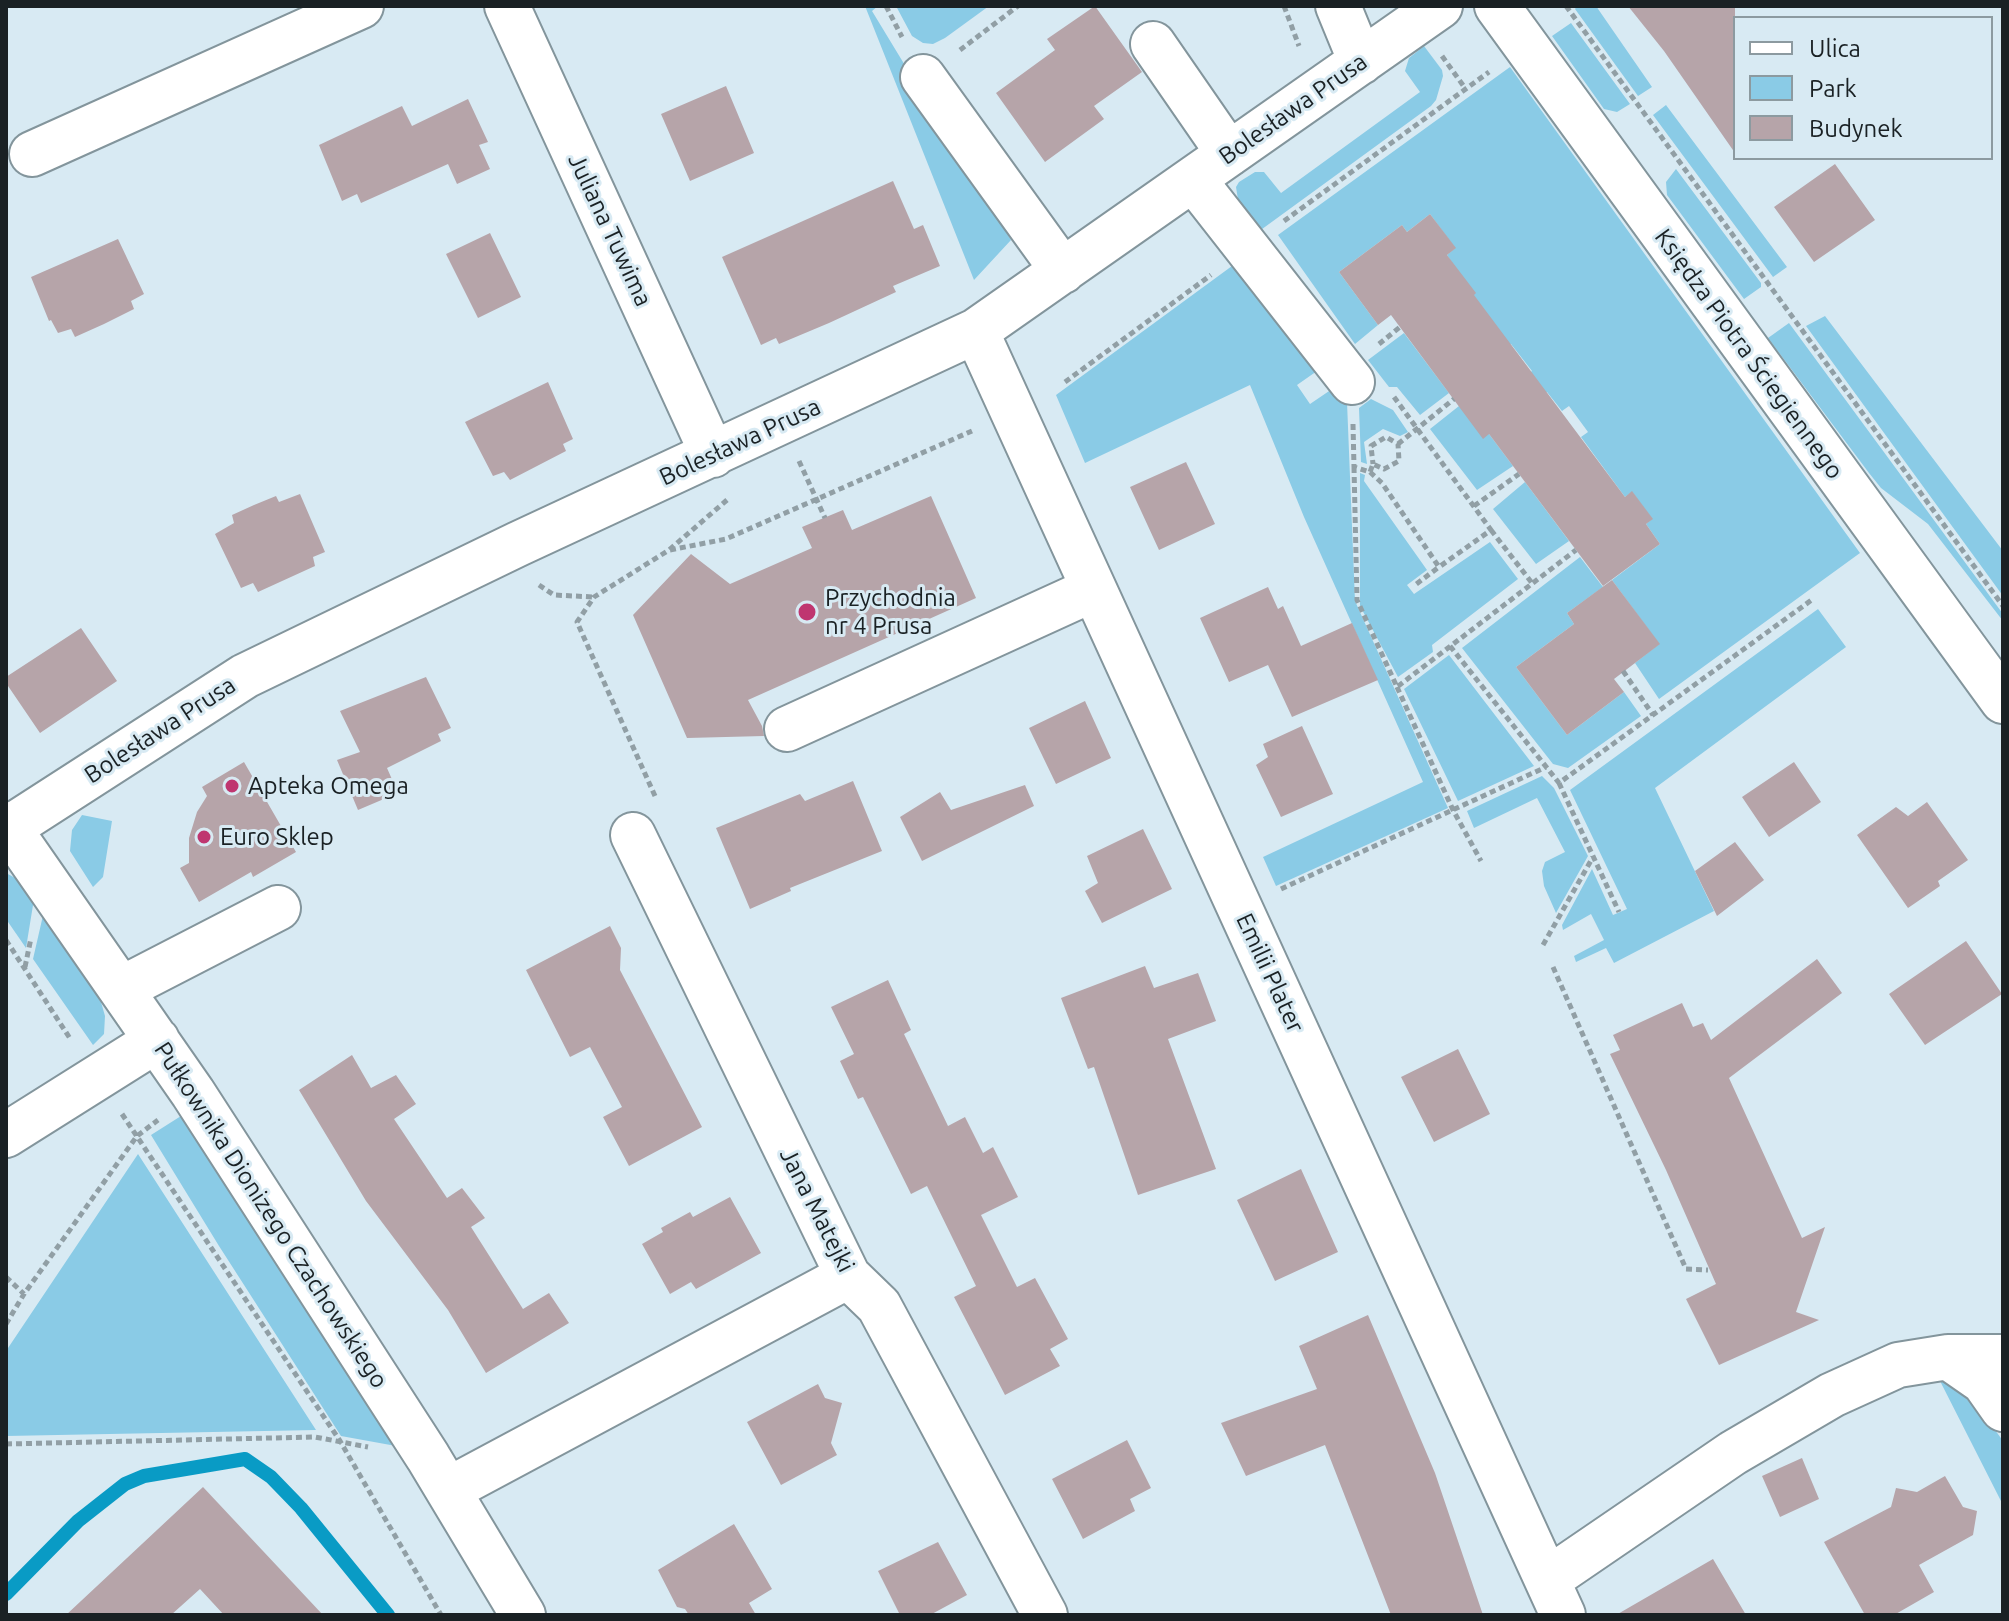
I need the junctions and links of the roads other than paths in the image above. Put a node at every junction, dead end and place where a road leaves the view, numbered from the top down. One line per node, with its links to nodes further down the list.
1 (361, 6): 9 (street)
2 (507, 6): 15 (street, Juliana Tuwima)
3 (1338, 6): 7 (street)
4 (1440, 6): 7 (street, Bolesława Prusa)
5 (1497, 6): 17 (street, Księdza Piotra Ściegiennego)
6 (1153, 44): 10 (street)
7 (1361, 62): 10 (street, Bolesława Prusa)
8 (923, 77): 12 (street)
9 (32, 154)
10 (1229, 154): 11 (street, Bolesława Prusa)
11 (1193, 179): 12 (street, Bolesława Prusa); 14 (street)
12 (1063, 271): 13 (street, Bolesława Prusa)
13 (976, 331): 15 (street, Bolesława Prusa); 16 (street, Emilii Plater)
14 (1352, 382)
15 (713, 455): 19 (street, Bolesława Prusa)
16 (1094, 589): 18 (street); 30 (street, Emilii Plater)
17 (2003, 701)
18 (787, 729)
19 (8, 826): 22 (street, Pułkownika Dionizego Czachowskiego)
20 (633, 835): 25 (street, Jana Matejki)
21 (278, 908): 22 (street)
22 (121, 989): 23 (street, Pułkownika Dionizego Czachowskiego)
23 (157, 1040): 24 (street); 29 (street, Pułkownika Dionizego Czachowskiego)
24 (6, 1135)
25 (848, 1276): 29 (street); 32 (street, Jana Matejki)
26 (1948, 1357): 27 (street); 28 (street); 30 (street)
27 (2003, 1357)
28 (2003, 1409)
29 (438, 1474): 31 (street, Pułkownika Dionizego Czachowskiego)
30 (1555, 1598)
31 (523, 1615)
32 (1045, 1615)

